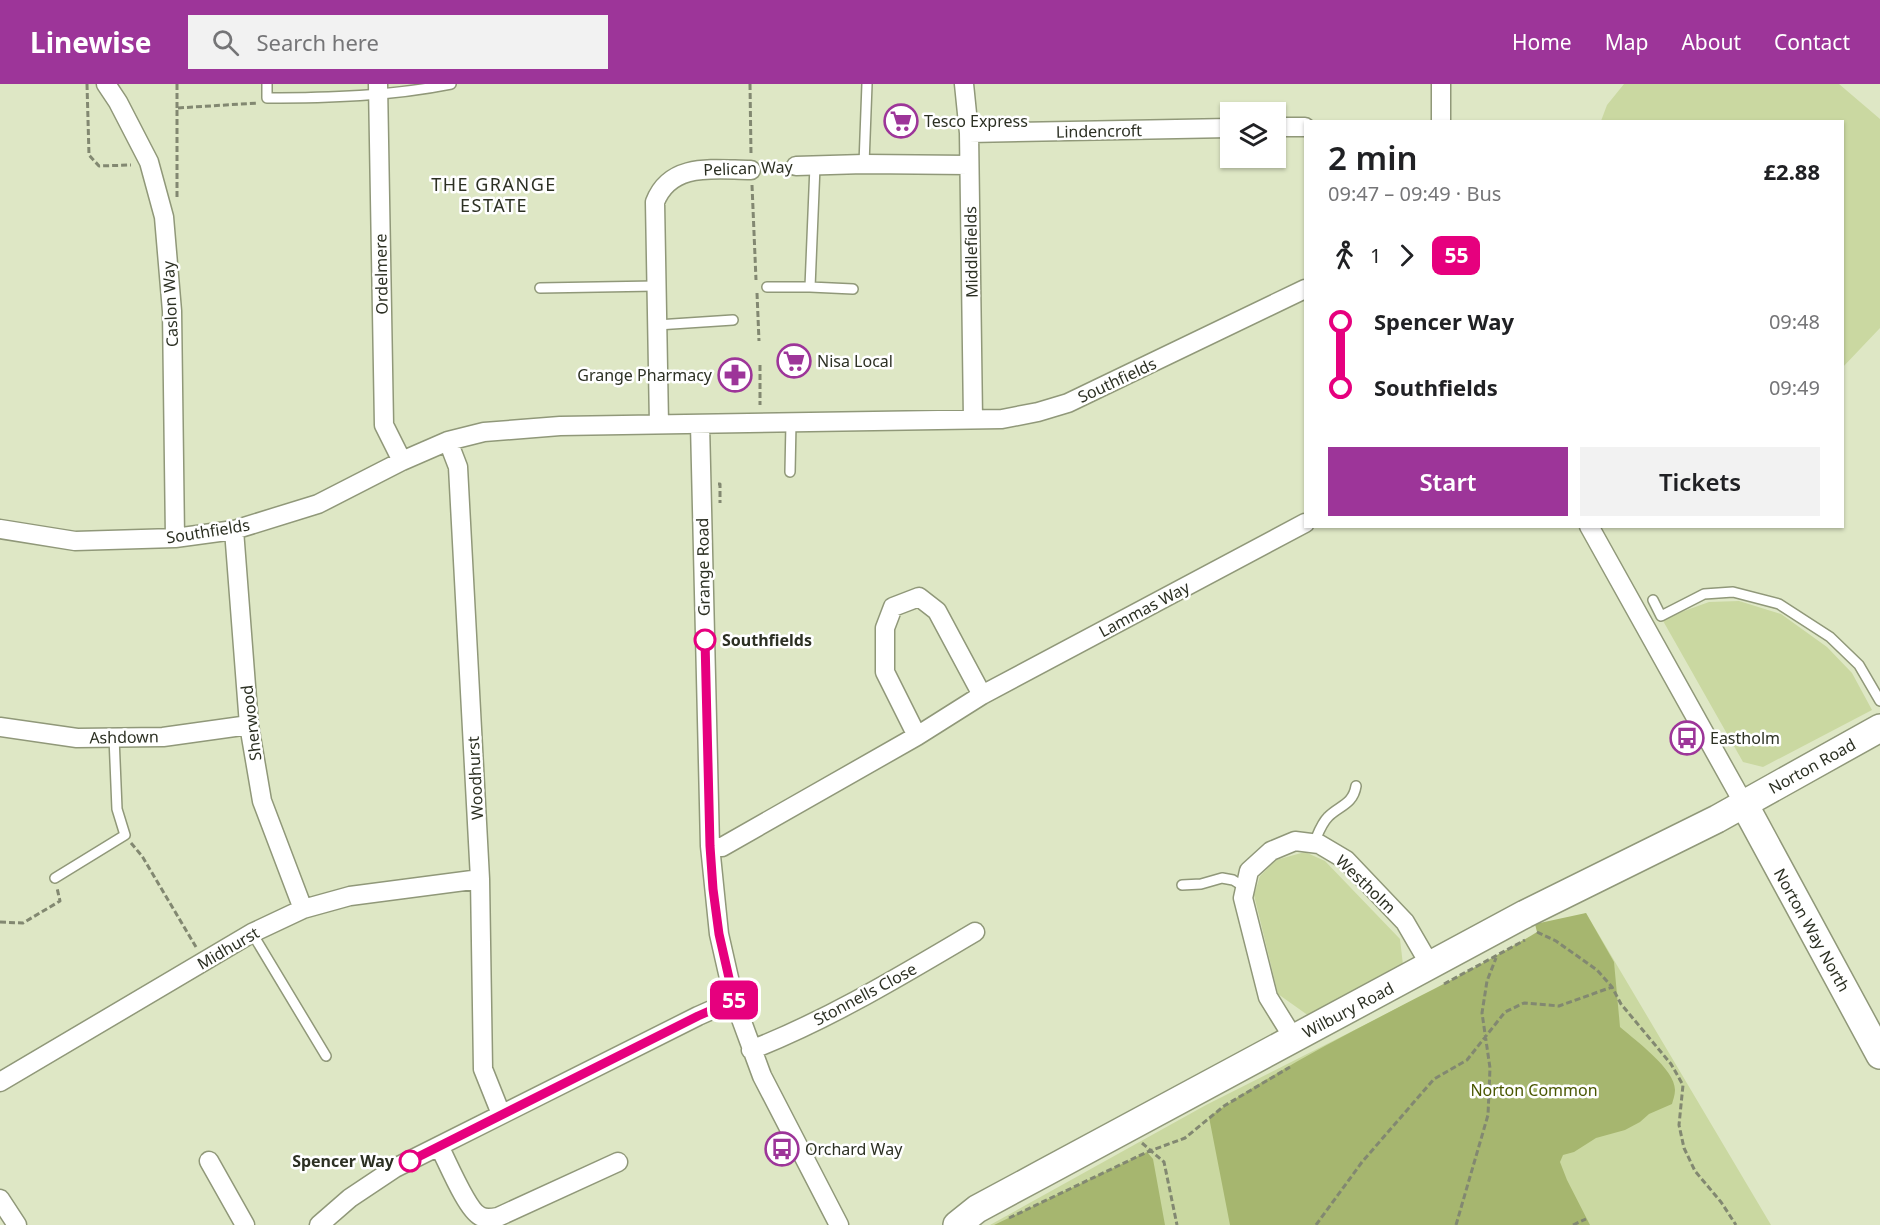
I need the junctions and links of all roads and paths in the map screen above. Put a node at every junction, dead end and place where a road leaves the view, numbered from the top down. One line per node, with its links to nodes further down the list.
1 (87, 84): 19 (path)
2 (106, 84): 19 (street, Caslon Way)
3 (177, 84): 12 (path)
4 (267, 84): 11 (lane)
5 (451, 84): 10 (lane)
6 (750, 84): 23 (path)
7 (867, 84): 18 (lane)
8 (964, 84): 17 (street, Middlefields)
9 (1441, 84): 13 (street)
10 (378, 89): 11 (lane); 41 (street, Ordelmere)
11 (267, 98): 12 (path)
12 (177, 108): 24 (path)
13 (1440, 120)
14 (1286, 127): 15 (street)
15 (1304, 127)
16 (1220, 128): 17 (street, Lindencroft)
17 (969, 133): 20 (street, Middlefields)
18 (864, 164): 20 (street, Pelican Way); 22 (street, Pelican Way)
19 (150, 165): 24 (street, Caslon Way)
20 (969, 165): 35 (street, Middlefields)
21 (796, 166): 22 (street, Pelican Way)
22 (815, 166): 27 (lane)
23 (751, 170): 25 (street, Pelican Way); 33 (path)
24 (164, 217): 49 (street, Caslon Way)
25 (656, 286): 28 (lane); 32 (street, Pelican Way)
26 (767, 287): 27 (lane)
27 (810, 287): 29 (lane)
28 (540, 288)
29 (853, 289)
30 (1304, 289): 35 (street, Southfields)
31 (733, 320): 32 (lane)
32 (657, 325): 37 (street, Pelican Way)
33 (759, 341)
34 (760, 365): 39 (path)
35 (973, 419): 36 (street, Southfields)
36 (791, 423): 39 (street, Southfields); 42 (lane)
37 (659, 424): 38 (street, Southfields); 40 (street, Southfields)
38 (700, 424): 39 (street, Southfields); 62 (street, Grange Road)
39 (760, 424)
40 (448, 441): 41 (street, Southfields); 64 (street, Woodhurst)
41 (402, 461): 48 (street, Southfields)
42 (790, 472)
43 (720, 484): 44 (path)
44 (720, 508)
45 (1304, 524): 51 (street, Lammas Way)
46 (1590, 528): 59 (street)
47 (0, 529): 49 (street, Southfields)
48 (234, 530): 49 (street, Southfields); 53 (street, Sherwood)
49 (175, 538)
50 (1653, 600): 52 (lane)
51 (982, 695): 56 (street, Lammas Way); 56 (street)
52 (1880, 701)
53 (249, 725): 57 (street, Ashdown); 67 (street, Sherwood)
54 (0, 727): 57 (street, Ashdown)
55 (1880, 728): 59 (street, Norton Road)
56 (917, 736): 62 (street, Lammas Way)
57 (114, 737): 60 (lane)
58 (1356, 786): 61 (lane)
59 (1744, 804): 75 (street, Wilbury Road); 81 (street, Norton Way North)
60 (125, 835): 63 (lane); 74 (path)
61 (1314, 843): 66 (street); 75 (street, Westholm)
62 (710, 846): 77 (street, Grange Road)
63 (55, 878): 68 (path)
64 (480, 879): 67 (street, Midhurst); 84 (street, Woodhurst)
65 (1182, 885): 66 (lane)
66 (1246, 888): 80 (street)
67 (303, 909): 71 (street, Midhurst)
68 (0, 922)
69 (1535, 924): 70 (path)
70 (1537, 932): 73 (path); 76 (path)
71 (252, 933): 74 (street, Midhurst); 82 (lane)
72 (975, 933): 79 (street, Stonnells Close)
73 (1496, 956): 75 (path); 78 (path)
74 (205, 961): 83 (street, Midhurst)
75 (1434, 976): 80 (street, Wilbury Road)
76 (1612, 987): 78 (path); 102 (path)
77 (734, 1000): 79 (street, Grange Road); 84 (street)
78 (1485, 1038): 99 (path); 100 (path)
79 (751, 1050): 96 (street, Grange Road)
80 (1296, 1050): 86 (path); 97 (street, Wilbury Road)
81 (1880, 1055)
82 (326, 1056)
83 (0, 1082)
84 (501, 1114): 85 (street)
85 (440, 1146): 91 (street); 95 (street)
86 (1151, 1152): 92 (path); 98 (path)
87 (209, 1161): 94 (street)
88 (618, 1162): 91 (street)
89 (0, 1199): 93 (street)
90 (1586, 1219): 101 (path)
91 (476, 1220)
92 (1004, 1220)
93 (17, 1225)
94 (245, 1225)
95 (319, 1225)
96 (839, 1225)
97 (957, 1225)
98 (1177, 1225)
99 (1316, 1225)
100 (1456, 1225)
101 (1574, 1225)
102 (1736, 1225)

